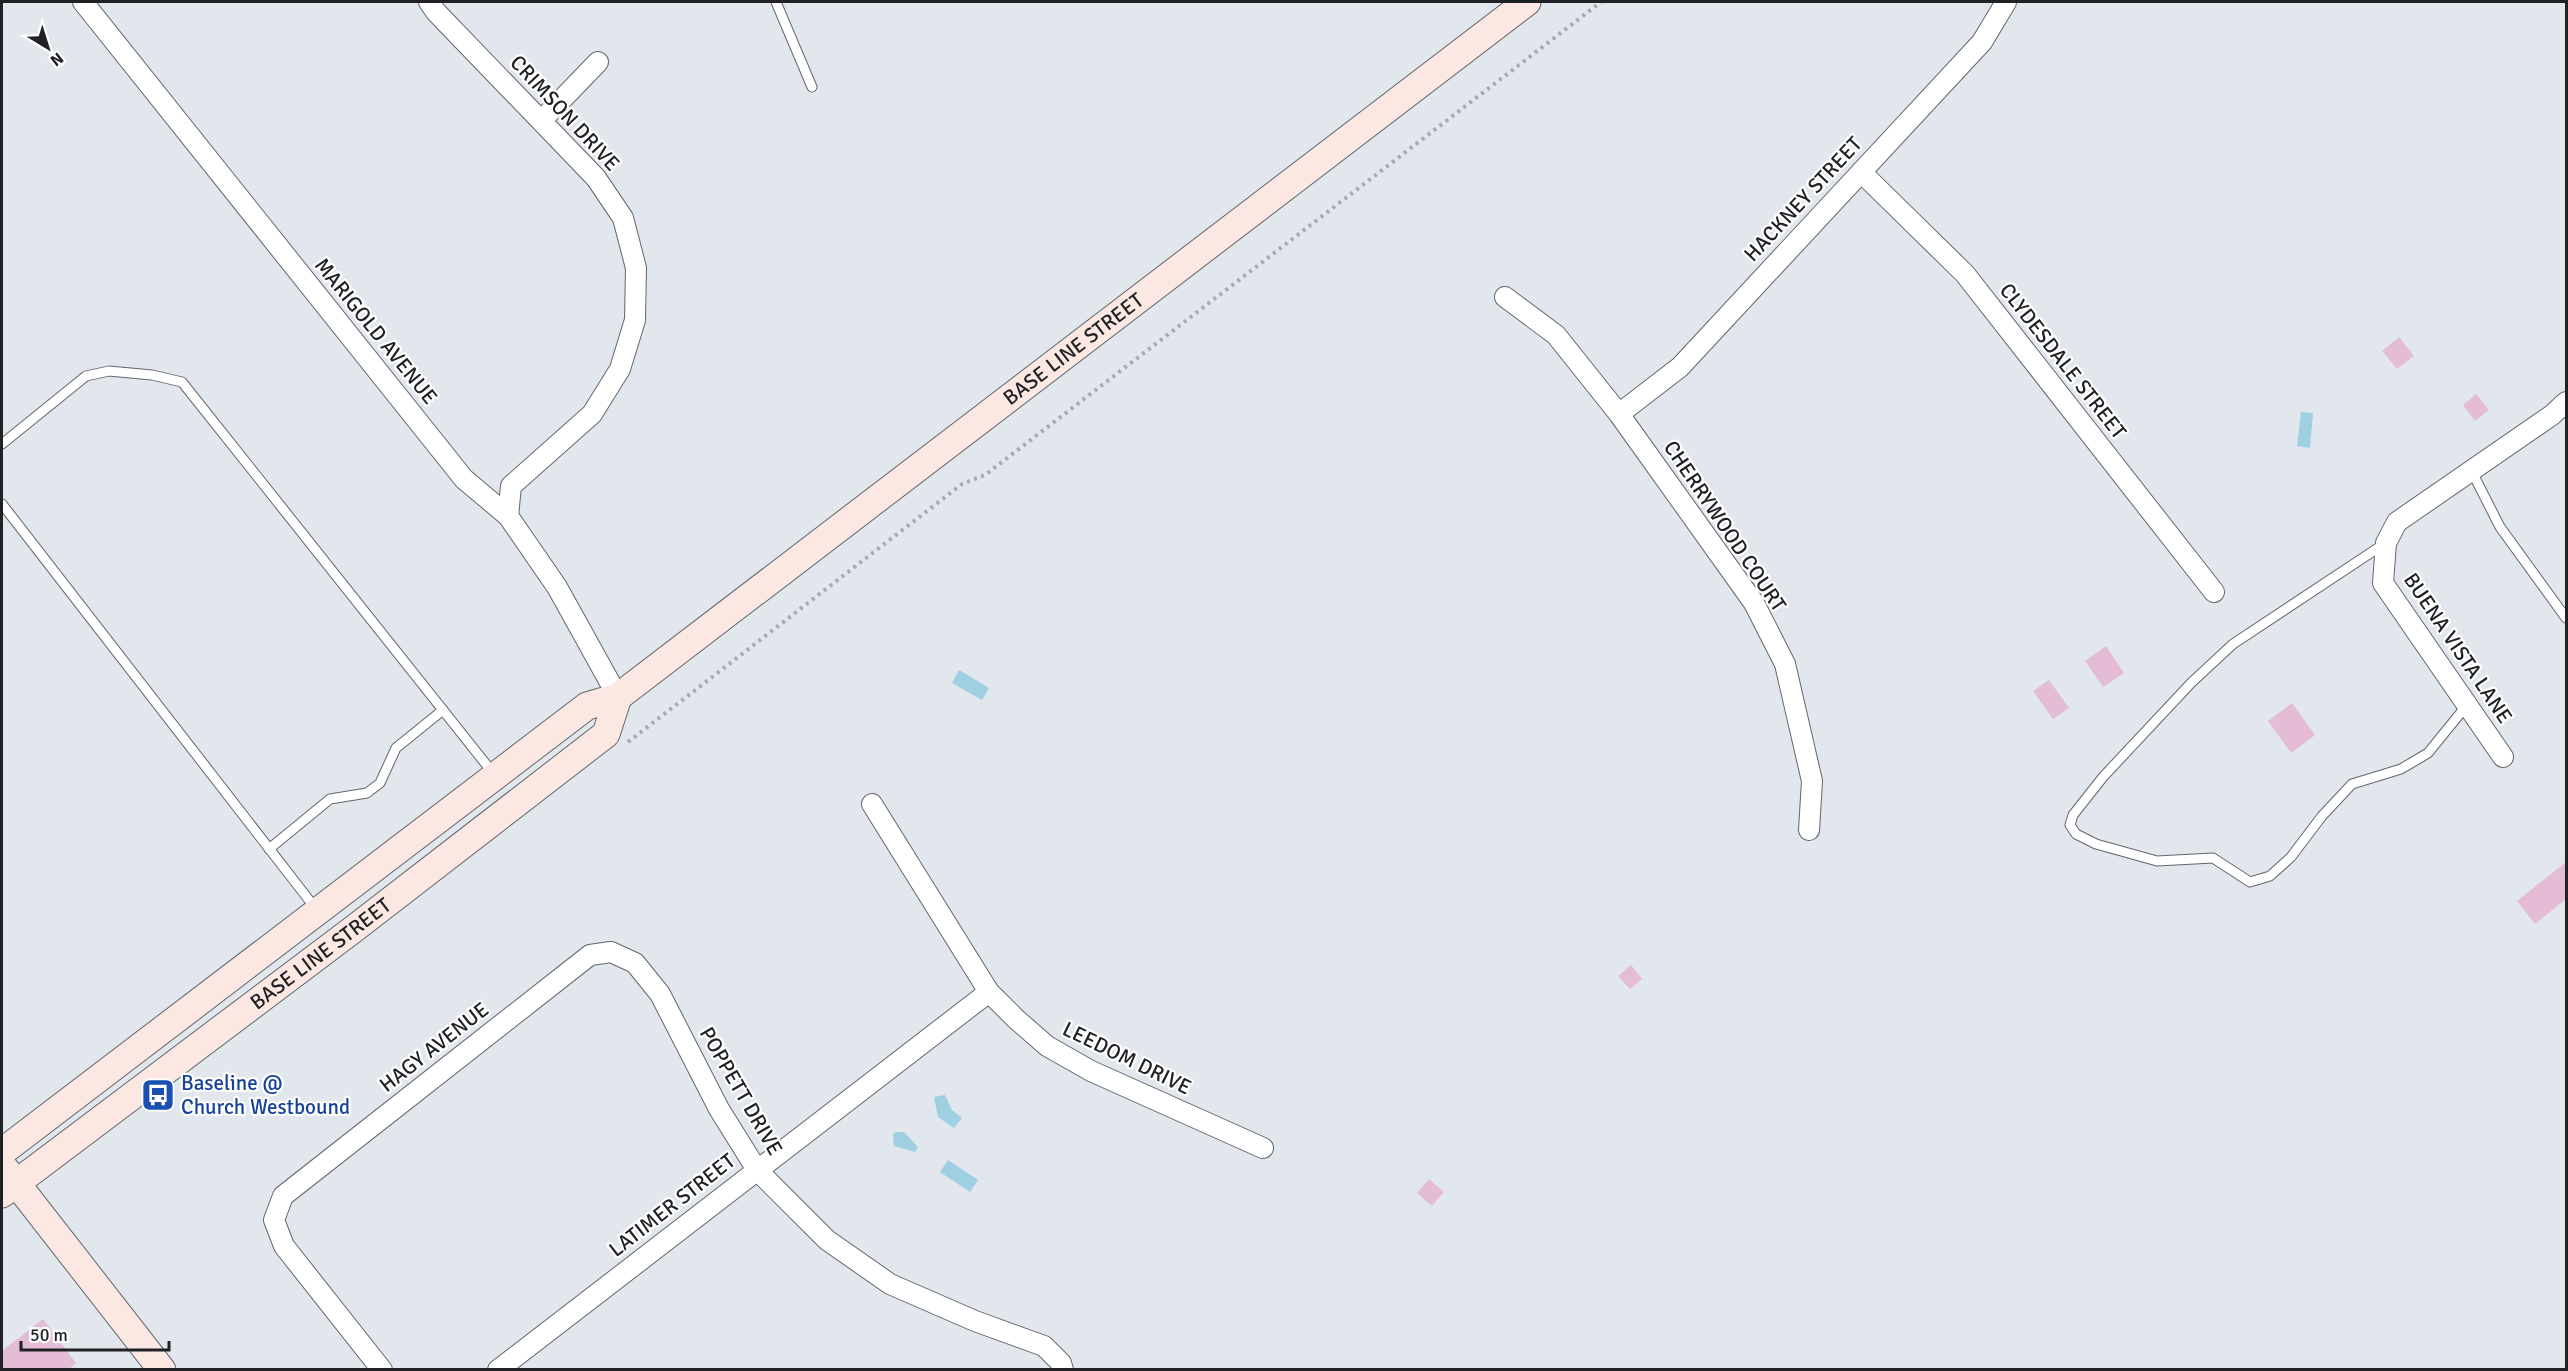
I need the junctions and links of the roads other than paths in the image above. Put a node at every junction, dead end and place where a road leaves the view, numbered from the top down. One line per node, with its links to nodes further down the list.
1 (83, 2): 16 (street, MARIGOLD AVENUE)
2 (429, 2): 8 (street, CRIMSON DRIVE)
3 (776, 2): 7 (lane)
4 (1527, 2): 20 (main road, BASE LINE STREET)
5 (2006, 2): 9 (street, HACKNEY STREET)
6 (598, 62): 8 (street)
7 (812, 87)
8 (542, 120): 16 (street, CRIMSON DRIVE)
9 (1861, 171): 12 (street, HACKNEY STREET); 18 (street, CLYDESDALE STREET)
10 (1505, 297): 12 (street, CHERRYWOOD COURT)
11 (2566, 402): 14 (street, BUENA VISTA LANE)
12 (1619, 414): 26 (street, CHERRYWOOD COURT)
13 (2, 444): 22 (lane)
14 (2471, 470): 17 (street, BUENA VISTA LANE); 19 (lane)
15 (2, 504): 27 (lane)
16 (508, 516): 20 (street, MARIGOLD AVENUE)
17 (2386, 543): 21 (street, BUENA VISTA LANE); 21 (lane)
18 (2214, 592)
19 (2566, 618)
20 (618, 697): 24 (main road, BASE LINE STREET); 31 (main road, BASE LINE STREET)
21 (2467, 705): 23 (street, BUENA VISTA LANE)
22 (443, 710): 24 (lane); 27 (lane)
23 (2503, 757)
24 (495, 776): 28 (main road, BASE LINE STREET)
25 (872, 804): 30 (street, LEEDOM DRIVE)
26 (1809, 830)
27 (269, 849): 28 (lane)
28 (318, 911): 31 (main road); 33 (main road, BASE LINE STREET)
29 (611, 952): 34 (street, POPPETT DRIVE); 38 (street, HAGY AVENUE)
30 (989, 992): 32 (street, LEEDOM DRIVE); 34 (street, LATIMER STREET)
31 (222, 1028): 35 (main road, BASE LINE STREET)
32 (1263, 1148)
33 (2, 1152)
34 (757, 1170): 36 (street, POPPETT DRIVE); 39 (street, LATIMER STREET)
35 (6, 1180): 37 (main road)
36 (1062, 1366)
37 (162, 1370)
38 (382, 1370)
39 (498, 1370)

